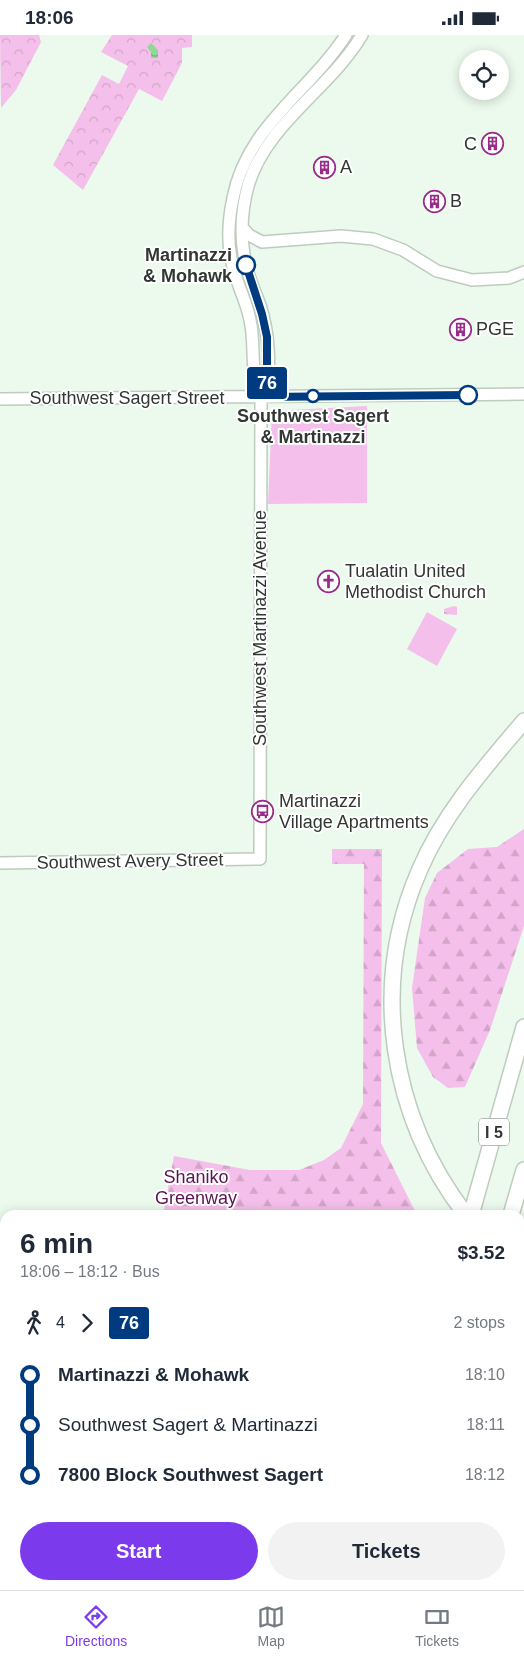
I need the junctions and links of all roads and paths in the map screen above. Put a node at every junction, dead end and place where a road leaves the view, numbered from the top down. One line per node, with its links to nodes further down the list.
1 (346, 35): 3 (street, Southwest Martinazzi Avenue)
2 (362, 35): 4 (street, Southwest Martinazzi Avenue)
3 (229, 220): 6 (street); 9 (street, Southwest Martinazzi Avenue)
4 (242, 227): 5 (street); 6 (street, Southwest Martinazzi Avenue)
5 (262, 242): 6 (street); 7 (street)
6 (243, 247): 9 (street, Southwest Martinazzi Avenue)
7 (524, 272)
8 (524, 394): 9 (street, Southwest Sagert Street)
9 (261, 397): 10 (street, Southwest Sagert Street); 12 (street, Southwest Martinazzi Avenue)
10 (0, 399)
11 (524, 721): 16 (highway)
12 (260, 859): 13 (street, Southwest Avery Street)
13 (0, 863)
14 (524, 1027): 17 (highway, I 5)
15 (524, 1170): 18 (highway)
16 (463, 1210)
17 (472, 1210)
18 (512, 1210)

